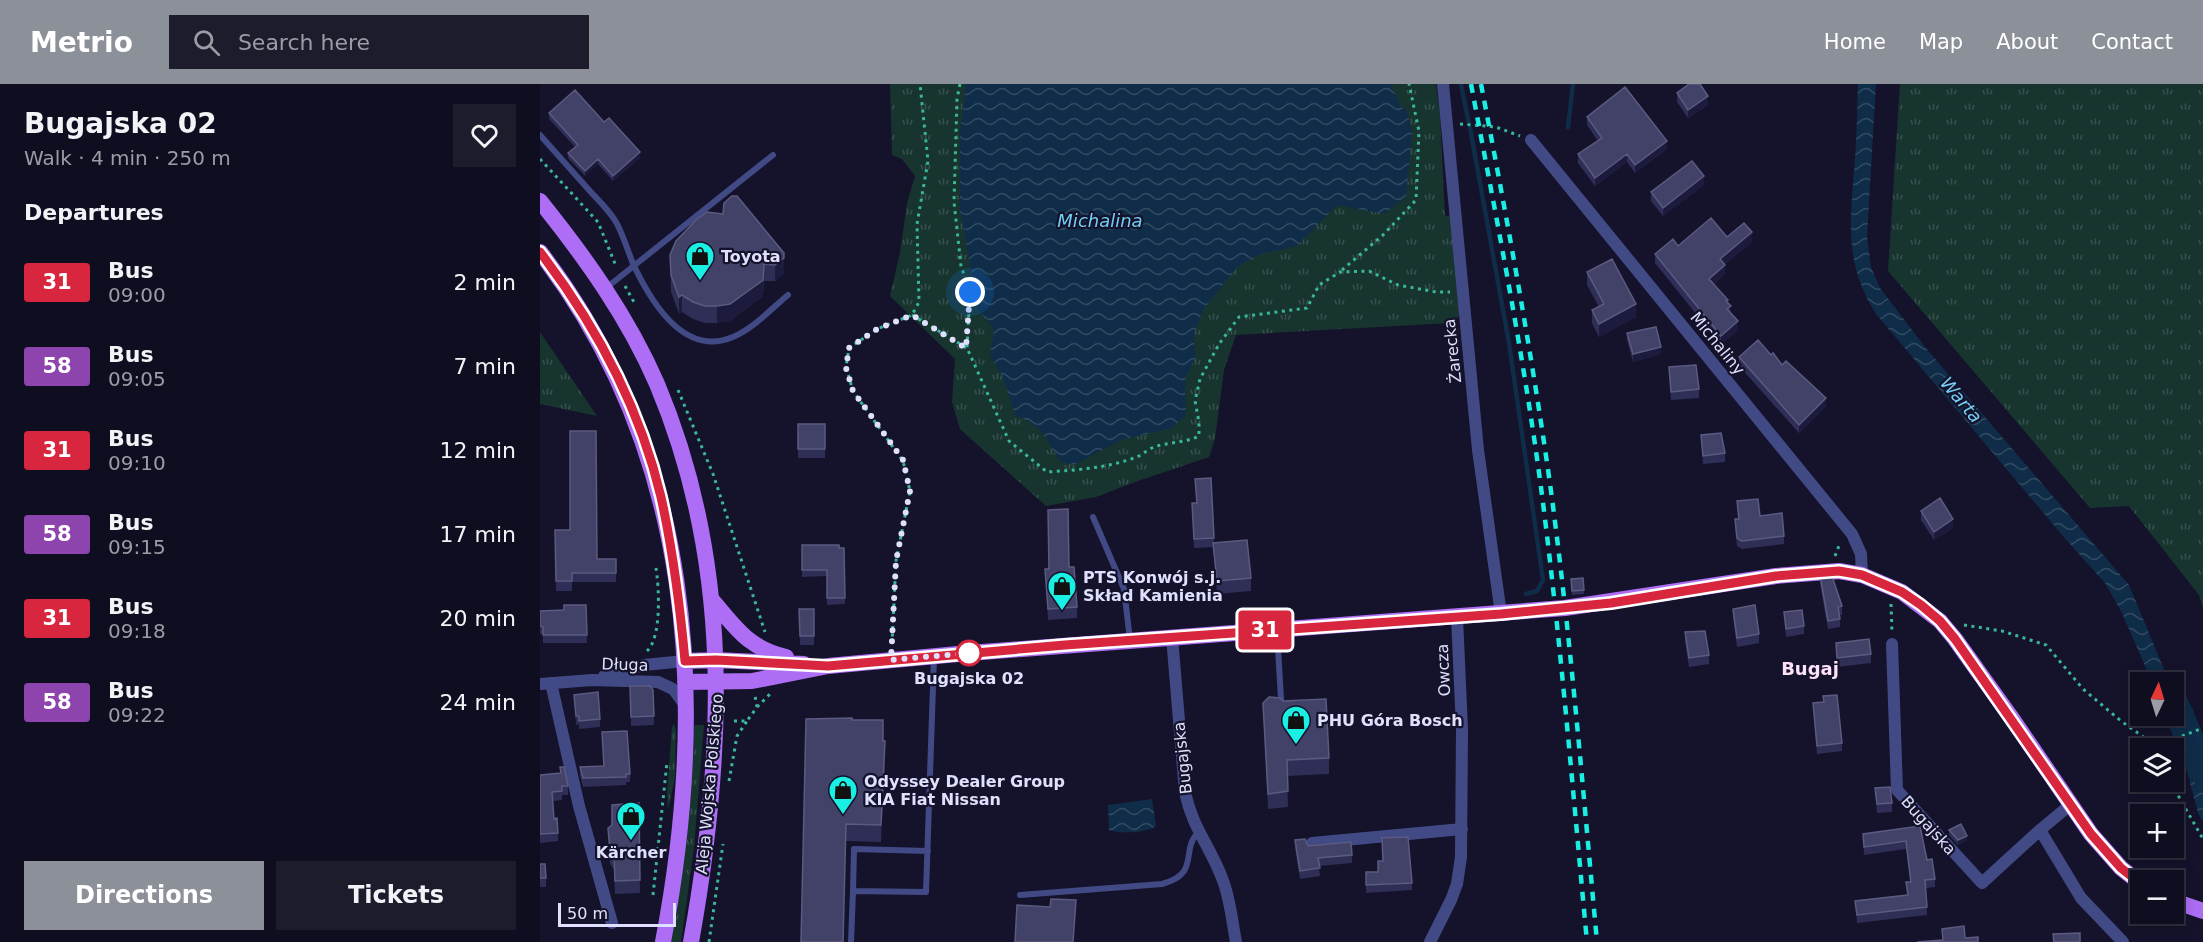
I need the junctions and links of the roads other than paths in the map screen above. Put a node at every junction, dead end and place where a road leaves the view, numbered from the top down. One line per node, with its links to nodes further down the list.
1 (1443, 84): 13 (street, Żarecka)
2 (540, 135): 7 (lane)
3 (1531, 140): 11 (street, Michaliny)
4 (773, 155): 7 (lane)
5 (540, 201): 8 (main road, Aleja Wojska Polskiego)
6 (540, 252): 21 (main road, Aleja Wojska Polskiego)
7 (634, 267): 8 (lane); 9 (lane)
8 (605, 288): 12 (main road, Aleja Wojska Polskiego)
9 (788, 295)
10 (1094, 517): 17 (lane)
11 (1862, 575): 13 (main road); 29 (main road)
12 (712, 600): 20 (main road, Aleja Wojska Polskiego); 22 (main road)
13 (1501, 614): 14 (main road)
14 (1457, 617): 15 (main road); 30 (street, Owcza)
15 (1276, 629): 16 (main road); 27 (lane)
16 (1172, 637): 17 (main road); 32 (street, Bugajska)
17 (1130, 640): 19 (main road)
18 (1892, 644): 31 (street, Bugajska)
19 (934, 656): 22 (main road); 34 (lane)
20 (716, 660): 21 (main road); 22 (main road); 25 (main road, Aleja Wojska Polskiego)
21 (685, 661): 23 (street, Długa); 24 (main road, Aleja Wojska Polskiego)
22 (828, 666): 25 (main road)
23 (592, 680): 26 (street, Długa); 28 (street, Długa)
24 (685, 682): 25 (main road); 28 (main road, Aleja Wojska Polskiego)
25 (717, 682): 42 (main road, Aleja Wojska Polskiego)
26 (545, 683): 40 (street)
27 (1281, 699)
28 (685, 705): 41 (main road, Aleja Wojska Polskiego)
29 (2070, 805): 31 (street, Bugajska); 35 (main road)
30 (1462, 829): 33 (street); 45 (street, Owcza)
31 (2040, 830): 46 (street)
32 (1198, 833): 37 (lane); 44 (street, Bugajska)
33 (1312, 843)
34 (928, 851): 36 (lane); 36 (lane)
35 (2130, 875)
36 (853, 891): 43 (lane)
37 (1020, 895)
38 (2184, 904): 39 (main road)
39 (2203, 911)
40 (612, 923)
41 (663, 942)
42 (691, 942)
43 (851, 942)
44 (1236, 942)
45 (1430, 942)
46 (2123, 942)

